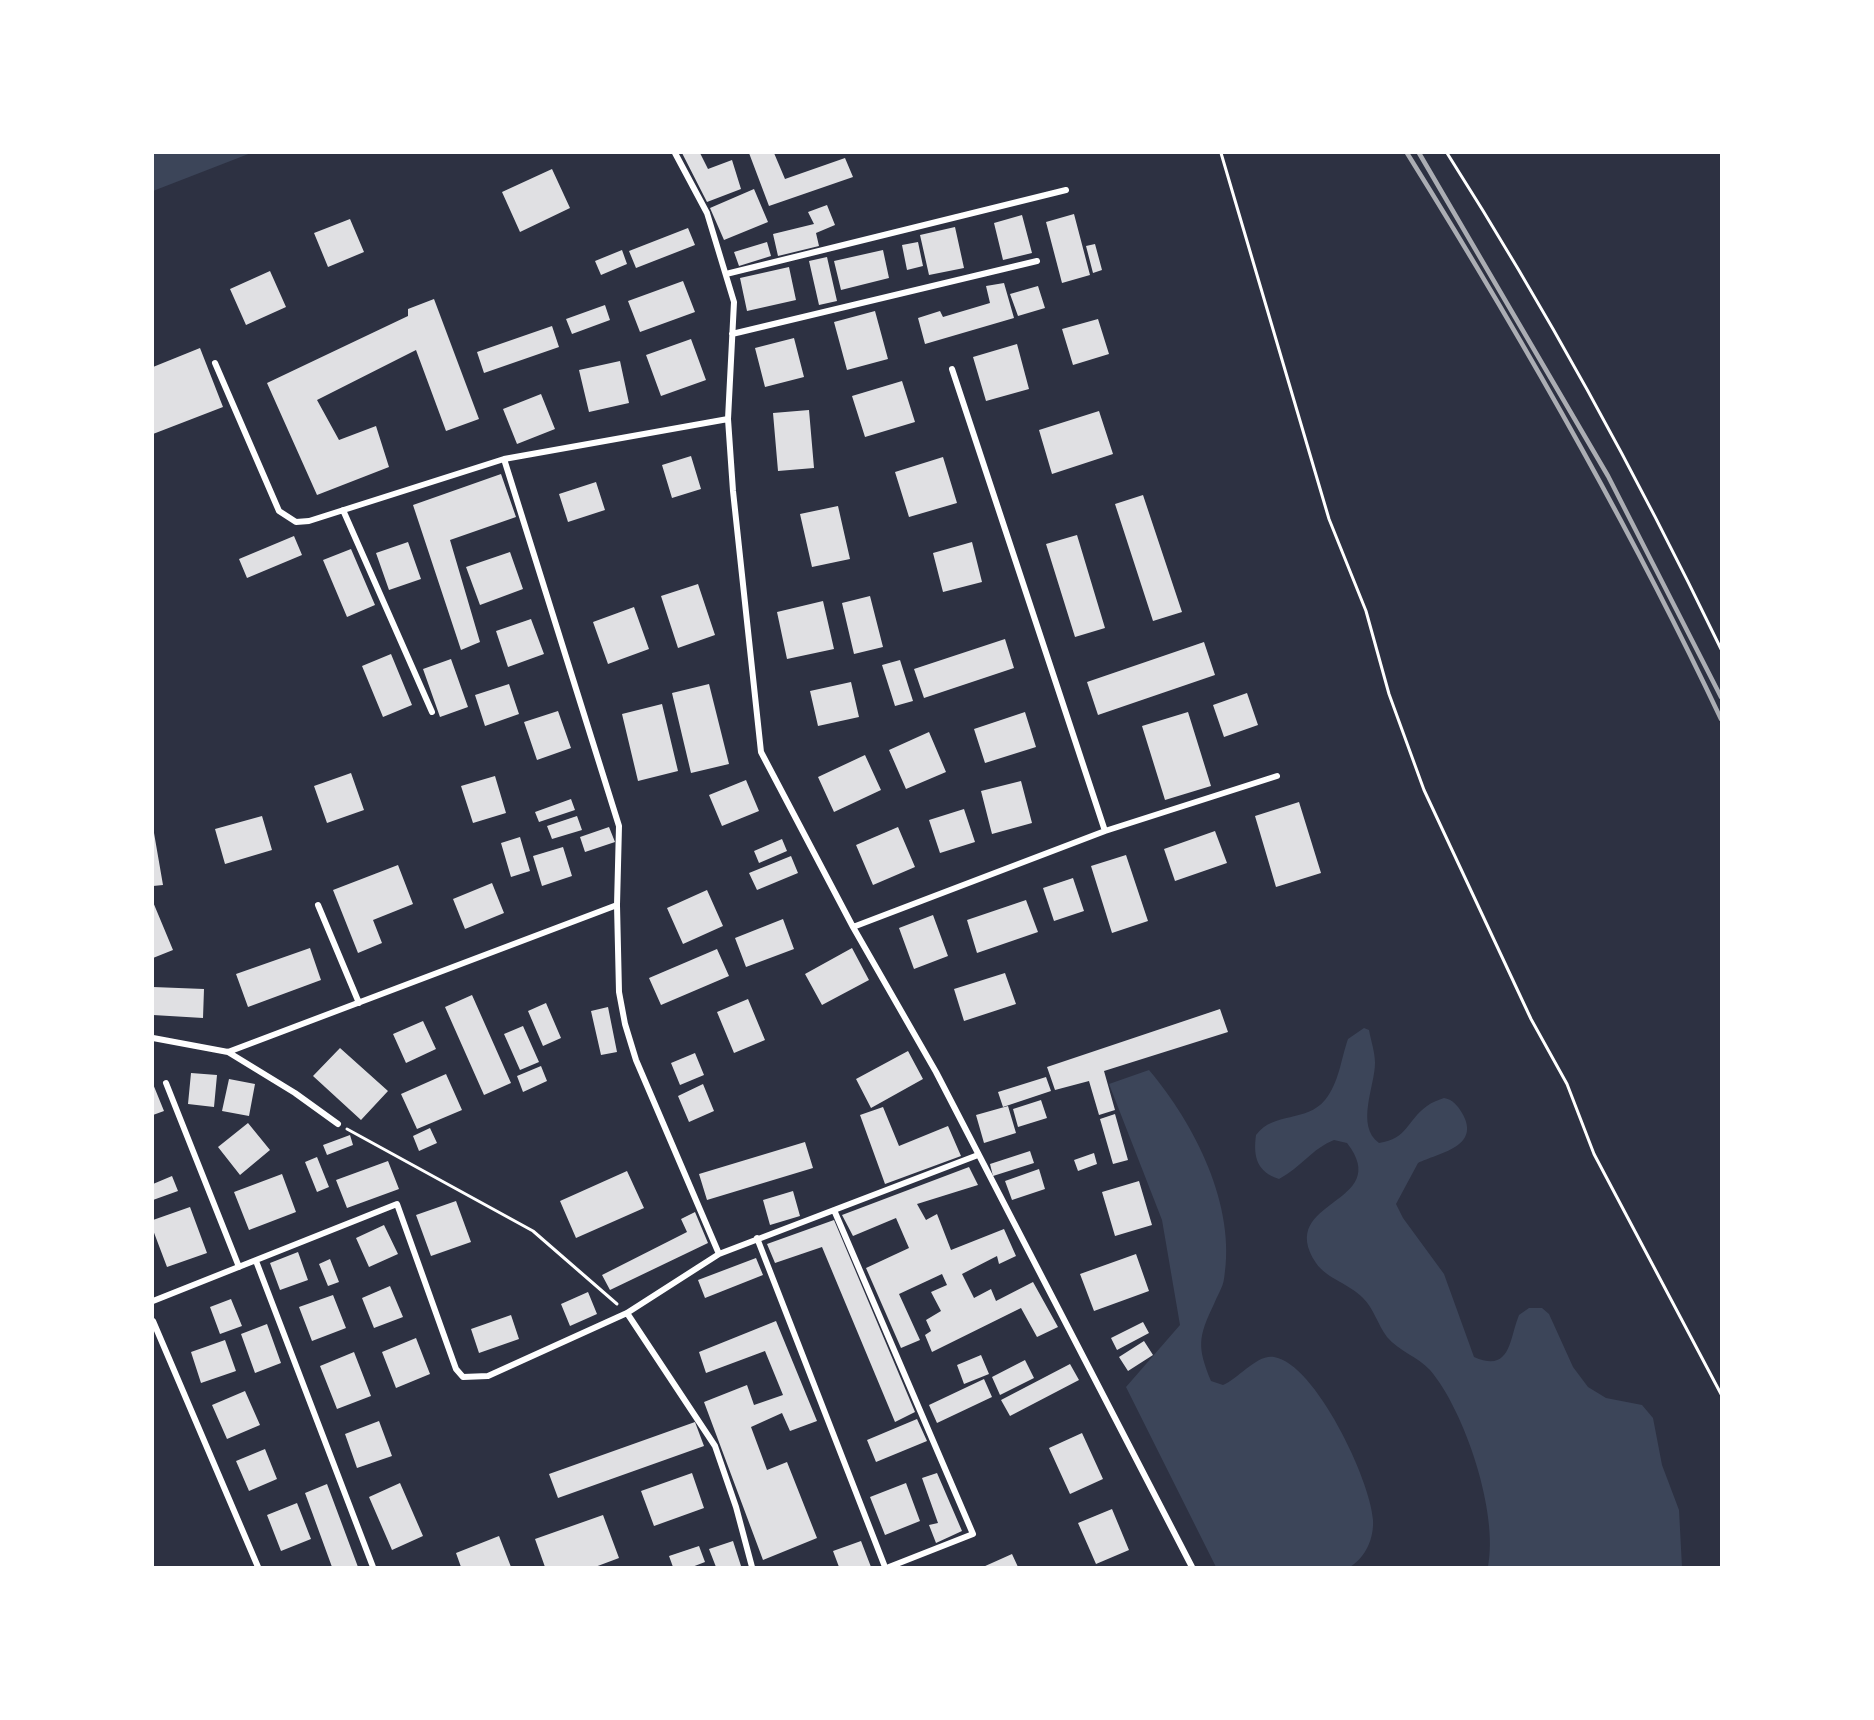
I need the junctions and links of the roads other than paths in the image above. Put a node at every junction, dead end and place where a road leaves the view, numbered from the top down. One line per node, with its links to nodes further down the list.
1 (675, 153): 4 (street)
2 (1066, 190): 4 (street)
3 (1037, 261): 5 (street)
4 (726, 274): 5 (street)
5 (732, 334): 8 (street)
6 (215, 363): 10 (street)
7 (952, 369): 13 (street)
8 (728, 419): 9 (street); 16 (street)
9 (504, 459): 10 (street); 15 (street)
10 (343, 510): 11 (street)
11 (432, 712)
12 (1277, 776): 13 (street)
13 (1105, 831): 16 (street)
14 (318, 904): 17 (street)
15 (617, 905): 17 (street); 25 (street)
16 (853, 927): 22 (street)
17 (359, 1003): 19 (street)
18 (153, 1038): 19 (street)
19 (228, 1052): 21 (street)
20 (166, 1083): 27 (street)
21 (338, 1124)
22 (978, 1155): 23 (street); 35 (street)
23 (834, 1210): 24 (street); 34 (street)
24 (758, 1238): 25 (street); 34 (street)
25 (719, 1254): 29 (street)
26 (256, 1260): 27 (street); 29 (street); 32 (street)
27 (239, 1267): 28 (street)
28 (153, 1301)
29 (627, 1313): 33 (street)
30 (153, 1321): 31 (street)
31 (258, 1567)
32 (373, 1567)
33 (752, 1567)
34 (887, 1567)
35 (1192, 1567)

